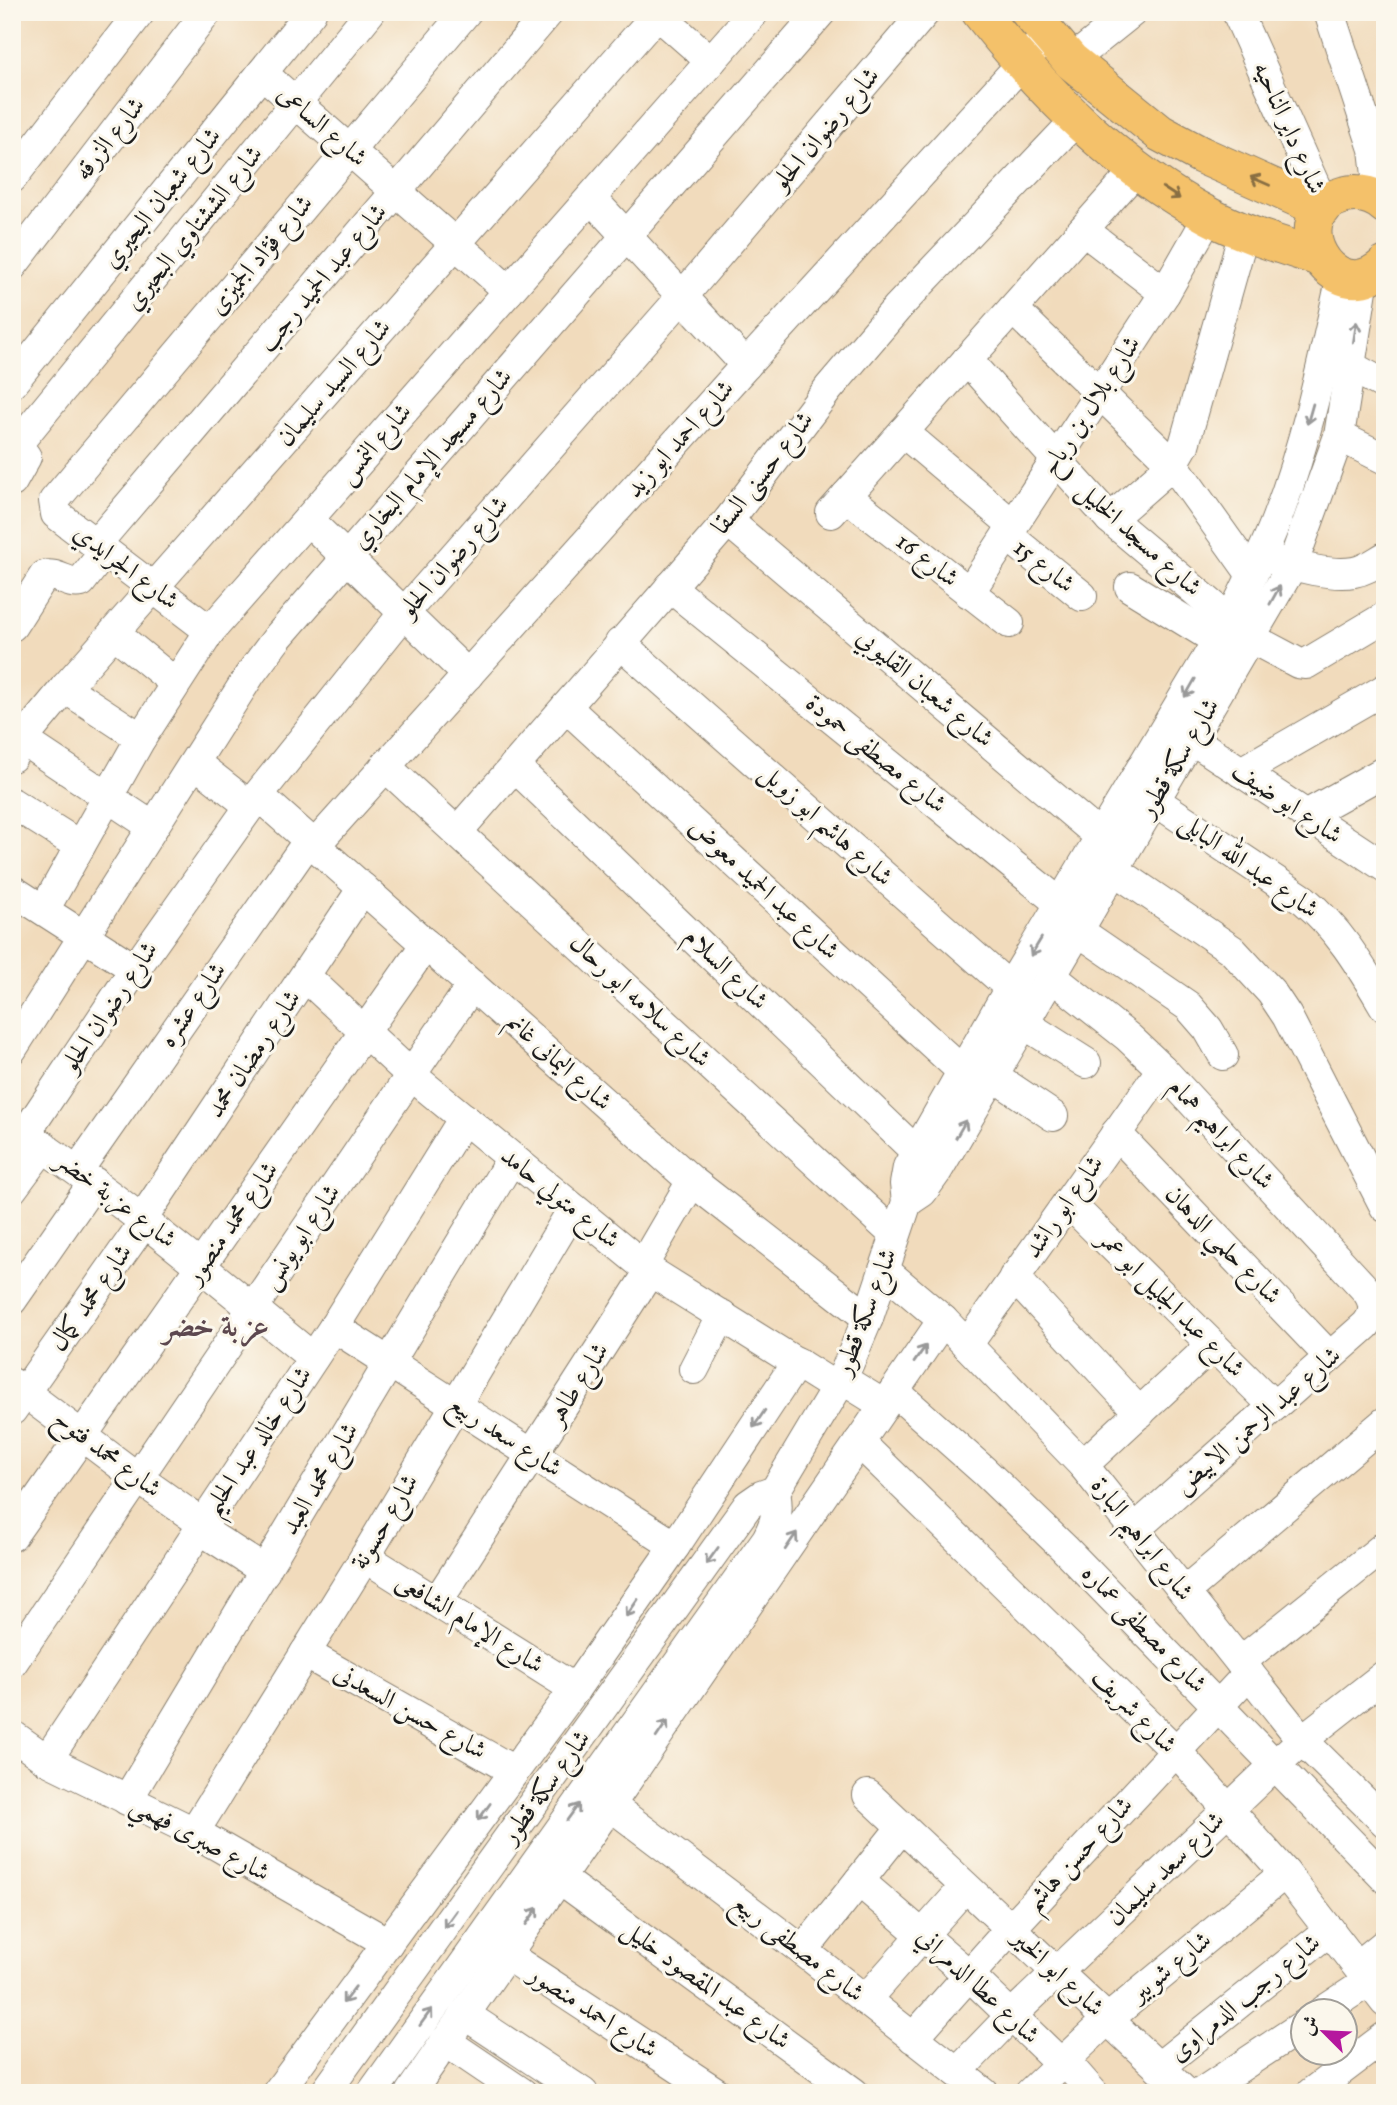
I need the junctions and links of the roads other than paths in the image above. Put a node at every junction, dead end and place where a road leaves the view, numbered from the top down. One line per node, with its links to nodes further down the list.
1 (140, 12): 23 (street)
2 (207, 12): 33 (street, شارع الزرقه)
3 (311, 12): 18 (street, شارع شعبان البحيري)
4 (370, 12): 19 (street, شارع الششتاوي البحيري)
5 (466, 12): 21 (street, شارع فؤاد الجميزى)
6 (549, 12): 24 (street, شارع عبد الحميد رجب)
7 (754, 12): 16 (street, شارع النمس)
8 (821, 12): 31 (street, شارع مسجد الإمام البخاري)
9 (925, 12): 37 (street, شارع رضوان الحلو)
10 (980, 12): 17 (main road)
11 (1132, 12): 15 (street, شارع احمد ابو زيد)
12 (1237, 12): 27 (street, شارع داير الناحيه)
13 (1329, 12): 26 (street)
14 (657, 13): 16 (street); 32 (street, شارع السيد سليمان)
15 (1049, 36): 17 (street, شارع احمد ابو زيد); 27 (main road, one-way to 15)
16 (711, 61): 25 (street, شارع النمس)
17 (1020, 63): 20 (main road); 40 (street, شارع احمد ابو زيد)
18 (262, 73): 19 (street, شارع الساعى); 42 (street, شارع شعبان البحيري)
19 (296, 103): 21 (street, شارع الساعى); 47 (street, شارع الششتاوي البحيري)
20 (1076, 120): 22 (main road); 55 (street, شارع حسنى السقا)
21 (349, 150): 24 (street, شارع الساعى); 52 (street, شارع فؤاد الجميزى)
22 (1136, 170): 28 (main road, one-way to 28); 29 (street)
23 (12, 178)
24 (397, 192): 32 (street, شارع الساعى); 57 (street, شارع عبد الحميد رجب)
25 (591, 198): 31 (street); 35 (street, شارع النمس)
26 (1383, 203): 27 (main road)
27 (1323, 208): 34 (main road)
28 (1209, 216): 30 (main road); 36 (street, شارع بلال بن رباح)
29 (1083, 230): 36 (street); 38 (street)
30 (1244, 232): 34 (main road); 50 (street)
31 (626, 236): 37 (street); 58 (street, شارع مسجد الإمام البخاري)
32 (456, 244): 35 (street, شارع الساعى); 64 (street, شارع السيد سليمان)
33 (12, 266)
34 (1365, 275): 41 (street, شارع سكة قطور, one-way to 34); 59 (street, شارع سكة قطور, one-way to 59)
35 (509, 291): 54 (street, شارع النمس)
36 (1165, 293): 44 (street, شارع بلال بن رباح)
37 (682, 297): 40 (street); 67 (street, شارع رضوان الحلو)
38 (1013, 309): 39 (street); 44 (street)
39 (967, 360): 45 (street); 49 (street, شارع مسجد الخليل)
40 (746, 365): 75 (street, شارع احمد ابو زيد)
41 (1350, 366): 43 (street); 46 (street, شارع سكة قطور)
42 (12, 383)
43 (1385, 385)
44 (1099, 394): 49 (street, شارع بلال بن رباح); 50 (street)
45 (903, 432): 56 (street, شارع 15); 65 (street, شارع 16)
46 (1339, 436): 48 (street); 60 (street, شارع سكة قطور)
47 (15, 441): 51 (street)
48 (1385, 459)
49 (1056, 460): 53 (street, شارع مسجد الخليل); 56 (street, شارع بلال بن رباح)
50 (1173, 464): 53 (street); 59 (street)
51 (12, 482)
52 (57, 497): 57 (street, شارع الجرايدي)
53 (1110, 519): 73 (street, شارع مسجد الخليل)
54 (308, 520): 58 (street); 71 (street, شارع النمس)
55 (728, 521): 62 (street, شارع حسنى السقا); 97 (street, شارع شعبان القليوبي)
56 (1010, 531): 65 (street, شارع بلال بن رباح); 66 (street, شارع 15)
57 (101, 548): 64 (street, شارع الجرايدي); 70 (street, شارع عبد الحميد رجب)
58 (347, 558): 67 (street); 83 (street, شارع مسجد الإمام البخاري)
59 (1257, 566): 60 (street); 73 (street, شارع سكة قطور)
60 (1292, 566): 61 (street); 73 (street, شارع سكة قطور, one-way to 60)
61 (1381, 568)
62 (670, 587): 74 (street, شارع حسنى السقا); 102 (street, شارع مصطفى حمودة)
63 (1130, 587): 73 (street)
64 (154, 588): 71 (street, شارع الجرايدي); 72 (street, شارع السيد سليمان)
65 (969, 593): 69 (street, شارع 16)
66 (1082, 596)
67 (404, 613): 75 (street); 90 (street, شارع رضوان الحلو)
68 (1385, 617): 73 (street)
69 (1009, 624)
70 (12, 626)
71 (210, 631): 76 (street, شارع النمس)
72 (114, 633): 76 (street); 77 (street, شارع السيد سليمان)
73 (1233, 633): 81 (street, شارع سكة قطور); 97 (street, شارع سكة قطور, one-way to 97)
74 (620, 643): 79 (street, شارع حسنى السقا); 110 (street, شارع هاشم ابو زويل)
75 (468, 675): 84 (street, شارع احمد ابو زيد)
76 (175, 683): 80 (street, شارع النمس)
77 (65, 688): 80 (street); 82 (street, شارع السيد سليمان)
78 (1385, 689): 87 (street)
79 (566, 707): 85 (street, شارع حسنى السقا); 117 (street, شارع عبد الحميد معوض)
80 (141, 738): 88 (street, شارع النمس)
81 (1190, 738): 87 (street, شارع ابو ضيف); 89 (street, شارع سكة قطور)
82 (16, 743): 88 (street)
83 (195, 763): 90 (street, شارع اليمانى غانم); 93 (street, شارع مسجد الإمام البخاري)
84 (385, 766): 94 (street, شارع سلامه ابو رحال); 95 (street, شارع احمد ابو زيد)
85 (514, 766): 94 (street, شارع حسنى السقا); 125 (street, شارع السلام)
86 (1385, 771): 92 (street)
87 (1241, 772): 92 (street, شارع ابو ضيف)
88 (108, 797): 93 (street); 96 (street, شارع النمس)
89 (1154, 800): 97 (street, شارع سكة قطور); 105 (street, شارع عبد الله البابلى)
90 (254, 801): 95 (street, شارع اليمانى غانم); 106 (street, شارع رضوان الحلو)
91 (12, 803): 96 (street)
92 (1306, 815): 98 (street, شارع ابو ضيف)
93 (153, 827): 103 (street, شارع مسجد الإمام البخاري)
94 (457, 832): 133 (street, شارع سلامه ابو رحال)
95 (312, 843): 99 (street, شارع اليمانى غانم); 126 (street, شارع عشره)
96 (80, 846): 101 (street, شارع النمس)
97 (1107, 854): 102 (street, شارع سكة قطور); 130 (street, شارع شعبان القليوبي)
98 (1382, 862)
99 (363, 888): 104 (street, شارع اليمانى غانم); 108 (street, شارع رمضان محمد)
100 (12, 890): 101 (street)
101 (44, 910): 103 (street)
102 (1074, 918): 107 (street, شارع سكة قطور); 110 (street, شارع سكة قطور, one-way to 110); 114 (street, شارع مصطفى حمودة)
103 (85, 937): 106 (street); 113 (street, شارع مسجد الإمام البخاري)
104 (426, 944): 109 (street, شارع اليمانى غانم); 112 (street, شارع محمد منصور)
105 (1374, 964): 111 (street, شارع عبد الله البابلى)
106 (135, 969): 123 (street, شارع رضوان الحلو)
107 (1051, 976): 110 (street, شارع سكة قطور); 116 (street, شارع ابراهيم همام)
108 (306, 977): 112 (street, شارع متولي حامد); 132 (street, شارع رمضان محمد)
109 (472, 985): 118 (street, شارع ابو يونس); 127 (street, شارع اليمانى غانم)
110 (1022, 1006): 115 (street, شارع هاشم ابو زويل); 117 (street, شارع سكة قطور); 119 (street, شارع سكة قطور)
111 (1385, 1007)
112 (365, 1032): 118 (street, شارع متولي حامد); 134 (street, شارع محمد منصور)
113 (12, 1049)
114 (1223, 1055)
115 (1086, 1063)
116 (1161, 1069): 122 (street, شارع ابو راشد); 139 (street, شارع ابراهيم همام)
117 (962, 1071): 125 (street, شارع سكة قطور)
118 (411, 1074): 121 (street, شارع متولي حامد); 140 (street, شارع ابو يونس)
119 (992, 1075): 120 (street); 125 (street, شارع سكة قطور, one-way to 119)
120 (1053, 1116)
121 (464, 1118): 124 (street, شارع متولي حامد); 144 (street, شارع خالد عبد الحليم)
122 (1116, 1133): 129 (street, شارع ابو راشد); 147 (street, شارع حلمي الدهان)
123 (27, 1135): 126 (street, شارع عزبة خضر); 128 (street, شارع رضوان الحلو)
124 (512, 1158): 131 (street, شارع متولي حامد); 149 (street, شارع محمد العبد)
125 (927, 1161): 133 (street, شارع سكة قطور)
126 (86, 1176): 132 (street, شارع عزبة خضر); 138 (street, شارع عشره)
127 (692, 1181): 135 (street, شارع طاهر); 142 (street, شارع اليمانى غانم)
128 (12, 1189)
129 (1068, 1202): 137 (street, شارع ابو راشد); 146 (street, شارع عبد الجليل ابو عمر)
130 (1385, 1207)
131 (573, 1209): 135 (street, شارع متولي حامد); 155 (street, شارع حسونة)
132 (144, 1220): 134 (street, شارع عزبة خضر); 153 (street, شارع محمد كمال)
133 (895, 1235): 136 (street, شارع سكة قطور)
134 (202, 1267): 140 (street, شارع عزبة خضر); 159 (street, شارع محمد منصور)
135 (646, 1268): 141 (street, شارع متولي حامد); 161 (street, شارع طاهر)
136 (884, 1270): 142 (street, شارع سكة قطور); 143 (street, شارع ابراهيم البارة)
137 (1014, 1277): 145 (street, شارع ابو راشد); 157 (street)
138 (12, 1300)
139 (1374, 1307): 147 (street, شارع عبد الرحمن الابيض)
140 (253, 1308): 148 (street, شارع عزبة خضر); 163 (street, شارع ابو يونس)
141 (722, 1315): 150 (street, شارع متولي حامد); 151 (street)
142 (868, 1318): 152 (street, شارع سكة قطور)
143 (943, 1320): 145 (street, شارع ابراهيم البارة); 154 (street, one-way to 143)
144 (334, 1327): 148 (street, شارع خالد عبد الحليم); 149 (street, شارع سعد ربيع)
145 (967, 1345): 162 (street, شارع ابراهيم البارة)
146 (1212, 1345): 156 (street, شارع عبد الجليل ابو عمر); 157 (street)
147 (1330, 1357): 156 (street, شارع عبد الرحمن الابيض)
148 (313, 1358): 165 (street, شارع خالد عبد الحليم)
149 (390, 1362): 155 (street, شارع سعد ربيع); 171 (street, شارع محمد العبد)
150 (797, 1362): 152 (street, شارع متولي حامد); 168 (street, one-way to 168)
151 (694, 1368)
152 (840, 1383): 154 (street, شارع مصطفى عماره); 164 (street, شارع سكة قطور)
153 (16, 1395): 159 (street, شارع محمد فتوح)
154 (889, 1398): 160 (street); 179 (street, شارع مصطفى عماره)
155 (455, 1404): 161 (street, شارع سعد ربيع); 170 (street, شارع حسونة)
156 (1274, 1406): 166 (street, شارع عبد الرحمن الابيض)
157 (1140, 1413): 162 (street)
158 (1385, 1422): 172 (street)
159 (83, 1436): 163 (street, شارع محمد فتوح); 167 (street, شارع محمد منصور)
160 (859, 1442): 182 (street, شارع شريف); 188 (street, one-way to 160)
161 (533, 1454): 168 (street, شارع سعد ربيع); 173 (street, شارع طاهر)
162 (1083, 1465): 166 (street, شارع ابراهيم البارة)
163 (138, 1478): 165 (street, شارع محمد فتوح); 175 (street, شارع ابو يونس)
164 (775, 1491): 220 (street, شارع سكة قطور, one-way to 220); 222 (street, شارع سكة قطور, one-way to 164)
165 (202, 1526): 171 (street, شارع محمد فتوح); 183 (street, شارع خالد عبد الحليم)
166 (1135, 1530): 172 (street, شارع ابراهيم البارة)
167 (12, 1536)
168 (675, 1546): 178 (street, one-way to 178)
169 (1385, 1546): 176 (street, شارع حسن هاشم)
170 (365, 1556): 173 (street, شارع الإمام الشافعى); 174 (street, شارع حسونة)
171 (265, 1571): 187 (street, شارع محمد العبد)
172 (1184, 1592): 176 (street, شارع ابراهيم البارة)
173 (437, 1602): 178 (street, شارع الإمام الشافعى)
174 (305, 1653): 185 (street, شارع حسن السعدنى); 192 (street, شارع حسونة)
175 (12, 1663)
176 (1244, 1668): 179 (street, شارع حسن هاشم); 181 (street, شارع ابراهيم البارة)
177 (1385, 1675): 181 (street, شارع سعد سليمان)
178 (575, 1689): 185 (street)
179 (1218, 1705): 182 (street, شارع حسن هاشم); 184 (street, شارع مصطفى عماره)
180 (12, 1735): 183 (street, شارع صبرى فهمي)
181 (1302, 1740): 184 (street, شارع سعد سليمان); 190 (street, شارع ابراهيم البارة)
182 (1175, 1751): 189 (street, شارع شريف); 198 (street, شارع حسن هاشم)
183 (47, 1760): 187 (street, شارع صبرى فهمي)
184 (1276, 1764): 189 (street, شارع سعد سليمان); 195 (street, شارع مصطفى عماره)
185 (514, 1771): 201 (street, one-way to 201)
186 (868, 1795): 191 (street, شارع ابو الخير)
187 (127, 1800): 192 (street, شارع صبرى فهمي)
188 (610, 1805): 194 (street); 203 (street, شارع مصطفى ربيع)
189 (1229, 1810): 193 (street, شارع شريف); 205 (street, شارع سعد سليمان)
190 (1385, 1822)
191 (902, 1827): 196 (street); 197 (street, شارع ابو الخير)
192 (194, 1832): 201 (street, شارع صبرى فهمي)
193 (1285, 1873): 199 (street, شارع شريف); 212 (street, شارع شوبير)
194 (559, 1878): 204 (street, one-way to 194); 227 (street, شارع عبد المقصود خليل)
195 (1385, 1878)
196 (859, 1881): 200 (street, شارع عطا الدمراني); 203 (street)
197 (965, 1887): 198 (street, شارع ابو الخير); 200 (street)
198 (1010, 1929): 205 (street, شارع ابو الخير); 206 (street, شارع حسن هاشم)
199 (1331, 1930): 207 (street, شارع شريف); 218 (street, شارع رجب الدمراوى)
200 (923, 1934): 206 (street, شارع عطا الدمراني); 209 (street)
201 (388, 1943): 221 (street, one-way to 221)
202 (1385, 1944): 207 (street)
203 (803, 1951): 209 (street, شارع مصطفى ربيع)
204 (505, 1954): 210 (street); 226 (street, شارع احمد منصور)
205 (1058, 1973): 211 (street, شارع سعد سليمان); 212 (street, شارع ابو الخير)
206 (969, 1975): 211 (street, شارع عطا الدمراني); 215 (street, شارع حسن هاشم)
207 (1371, 1983): 208 (street)
208 (1350, 1996)
209 (864, 2000): 215 (street, شارع مصطفى ربيع)
210 (464, 2014): 216 (street); 225 (street)
211 (1012, 2015): 217 (street, شارع عطا الدمراني); 219 (street, شارع سعد سليمان)
212 (1108, 2019): 217 (street, شارع شوبير); 218 (street, شارع ابو الخير)
213 (1288, 2036): 232 (street)
214 (1385, 2037): 233 (street)
215 (913, 2038): 219 (street, شارع مصطفى ربيع)
216 (445, 2041): 223 (street); 224 (street)
217 (1064, 2060): 229 (street, شارع شوبير); 230 (street, شارع عطا الدمراني)
218 (1159, 2067): 231 (street, شارع ابو الخير)
219 (957, 2072): 228 (street, شارع مصطفى ربيع)
220 (341, 2087)
221 (277, 2093)
222 (372, 2093)
223 (410, 2093)
224 (522, 2093)
225 (583, 2093)
226 (717, 2093)
227 (854, 2093)
228 (984, 2093)
229 (1030, 2093)
230 (1093, 2093)
231 (1186, 2093)
232 (1201, 2093)
233 (1311, 2093)

